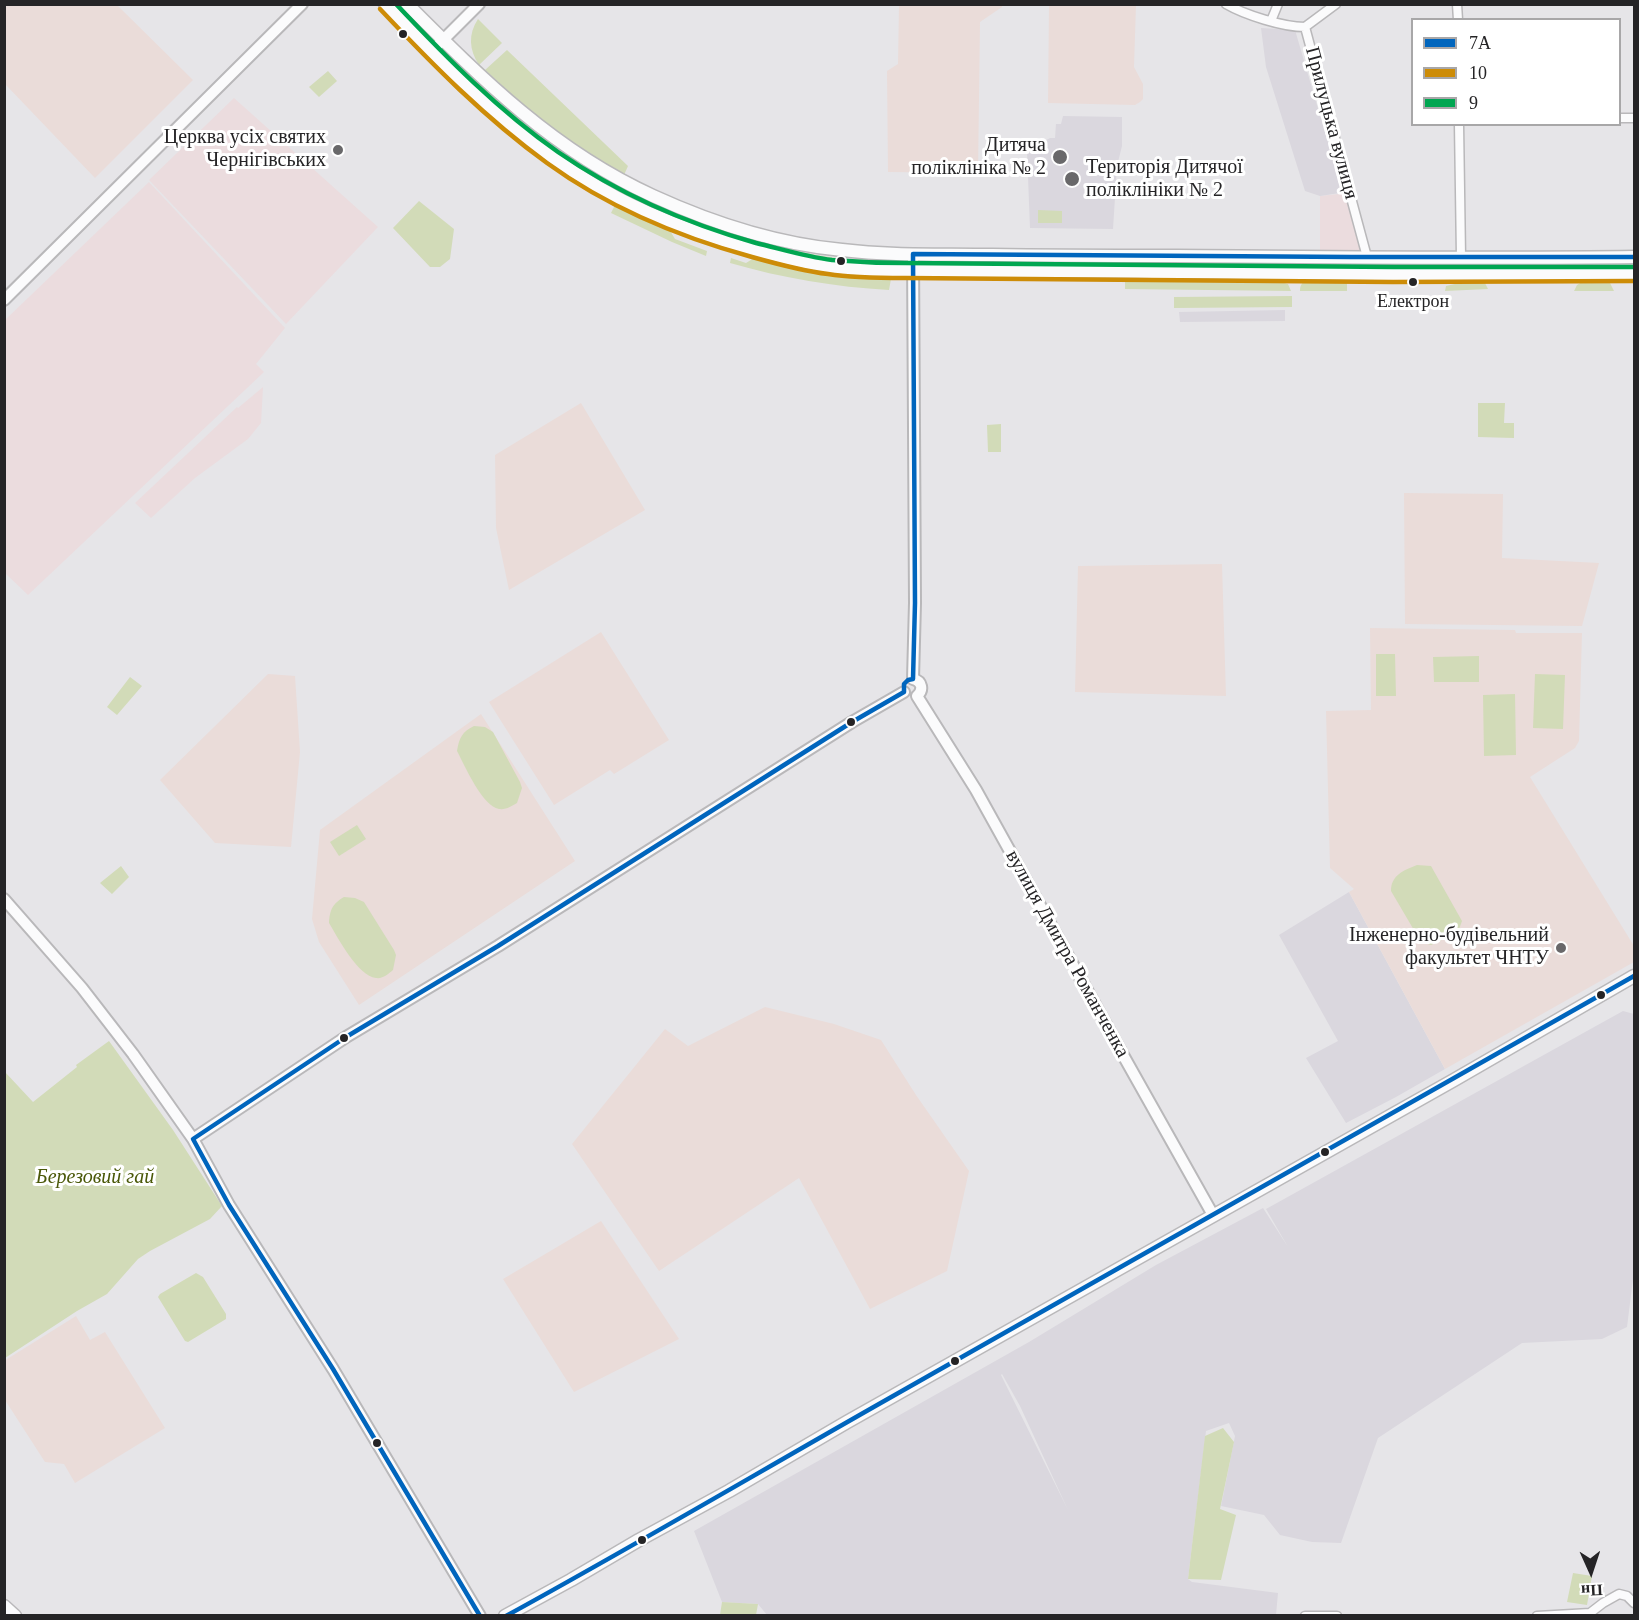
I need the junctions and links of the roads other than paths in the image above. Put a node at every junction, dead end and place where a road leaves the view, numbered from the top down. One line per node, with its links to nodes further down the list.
1 (302, 4): 19 (street)
2 (385, 4): 11 (main road)
3 (407, 4): 10 (main road)
4 (479, 4): 10 (street)
5 (1227, 4): 8 (street)
6 (1278, 4): 8 (street)
7 (1336, 4): 9 (street, Прилуцька вулиця)
8 (1271, 21): 9 (street)
9 (1305, 27): 14 (street, Прилуцька вулиця)
10 (443, 40): 11 (street); 13 (main road)
11 (431, 52): 17 (main road)
12 (1459, 126): 15 (street)
13 (913, 254): 14 (main road); 17 (street)
14 (1367, 257): 15 (main road)
15 (1461, 257): 16 (main road)
16 (1635, 257)
17 (914, 271): 18 (main road); 20 (street)
18 (1635, 274)
19 (4, 300)
20 (913, 679): 21 (street); 22 (street)
21 (904, 692): 22 (street); 25 (street)
22 (917, 696): 26 (street, вулиця Дмитра Романченка)
23 (4, 899): 25 (street)
24 (1635, 976): 26 (main road)
25 (193, 1139): 31 (street)
26 (1214, 1215): 32 (main road)
27 (1635, 1603): 34 (street)
28 (4, 1606): 30 (main road)
29 (1306, 1615): 33 (street)
30 (15, 1616)
31 (480, 1616)
32 (505, 1616)
33 (1337, 1616)
34 (1537, 1616)

